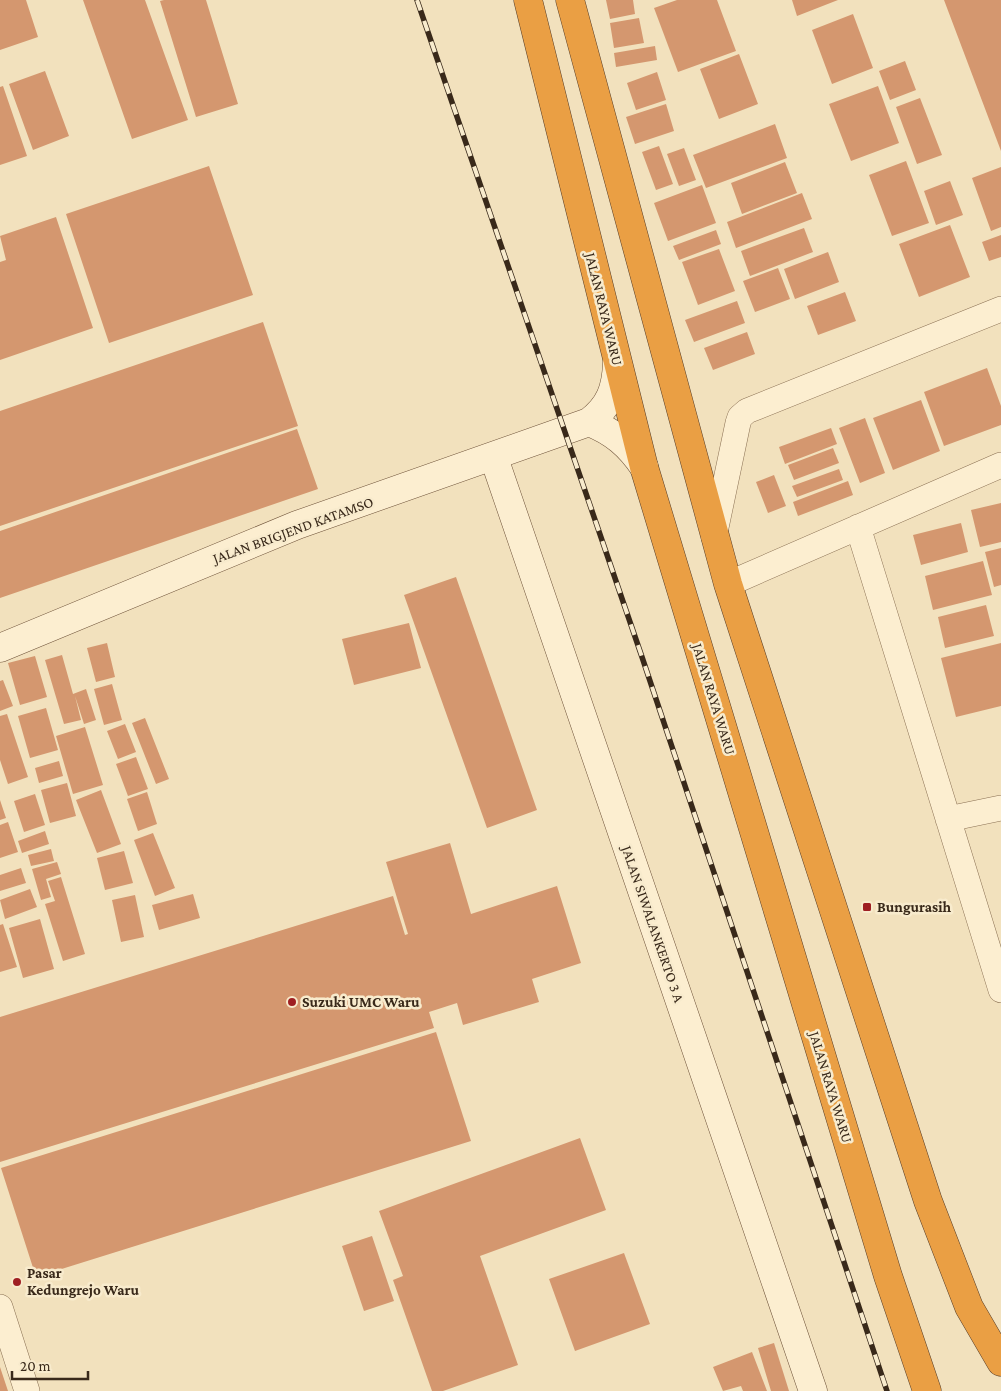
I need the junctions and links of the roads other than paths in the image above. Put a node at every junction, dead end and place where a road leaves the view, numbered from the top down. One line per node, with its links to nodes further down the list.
1 (528, 0): 4 (highway, JALAN RAYA WARU)
2 (570, 0): 10 (highway)
3 (1001, 309): 10 (street)
4 (618, 363): 5 (street, JALAN BRIGJEND KATAMSO); 8 (highway, JALAN RAYA WARU)
5 (589, 422): 6 (street, JALAN BRIGJEND KATAMSO); 8 (street)
6 (494, 458): 12 (street, JALAN BRIGJEND KATAMSO); 19 (street, JALAN SIWALANKERTO 3 A)
7 (1001, 465): 9 (street)
8 (644, 467): 20 (highway, JALAN RAYA WARU)
9 (858, 527): 11 (street); 14 (street)
10 (714, 537): 11 (highway)
11 (728, 584): 17 (highway)
12 (0, 648)
13 (1001, 808): 14 (street)
14 (948, 819): 15 (street)
15 (1001, 990)
16 (0, 1307): 18 (street)
17 (1001, 1362)
18 (27, 1391)
19 (813, 1391)
20 (927, 1391)

